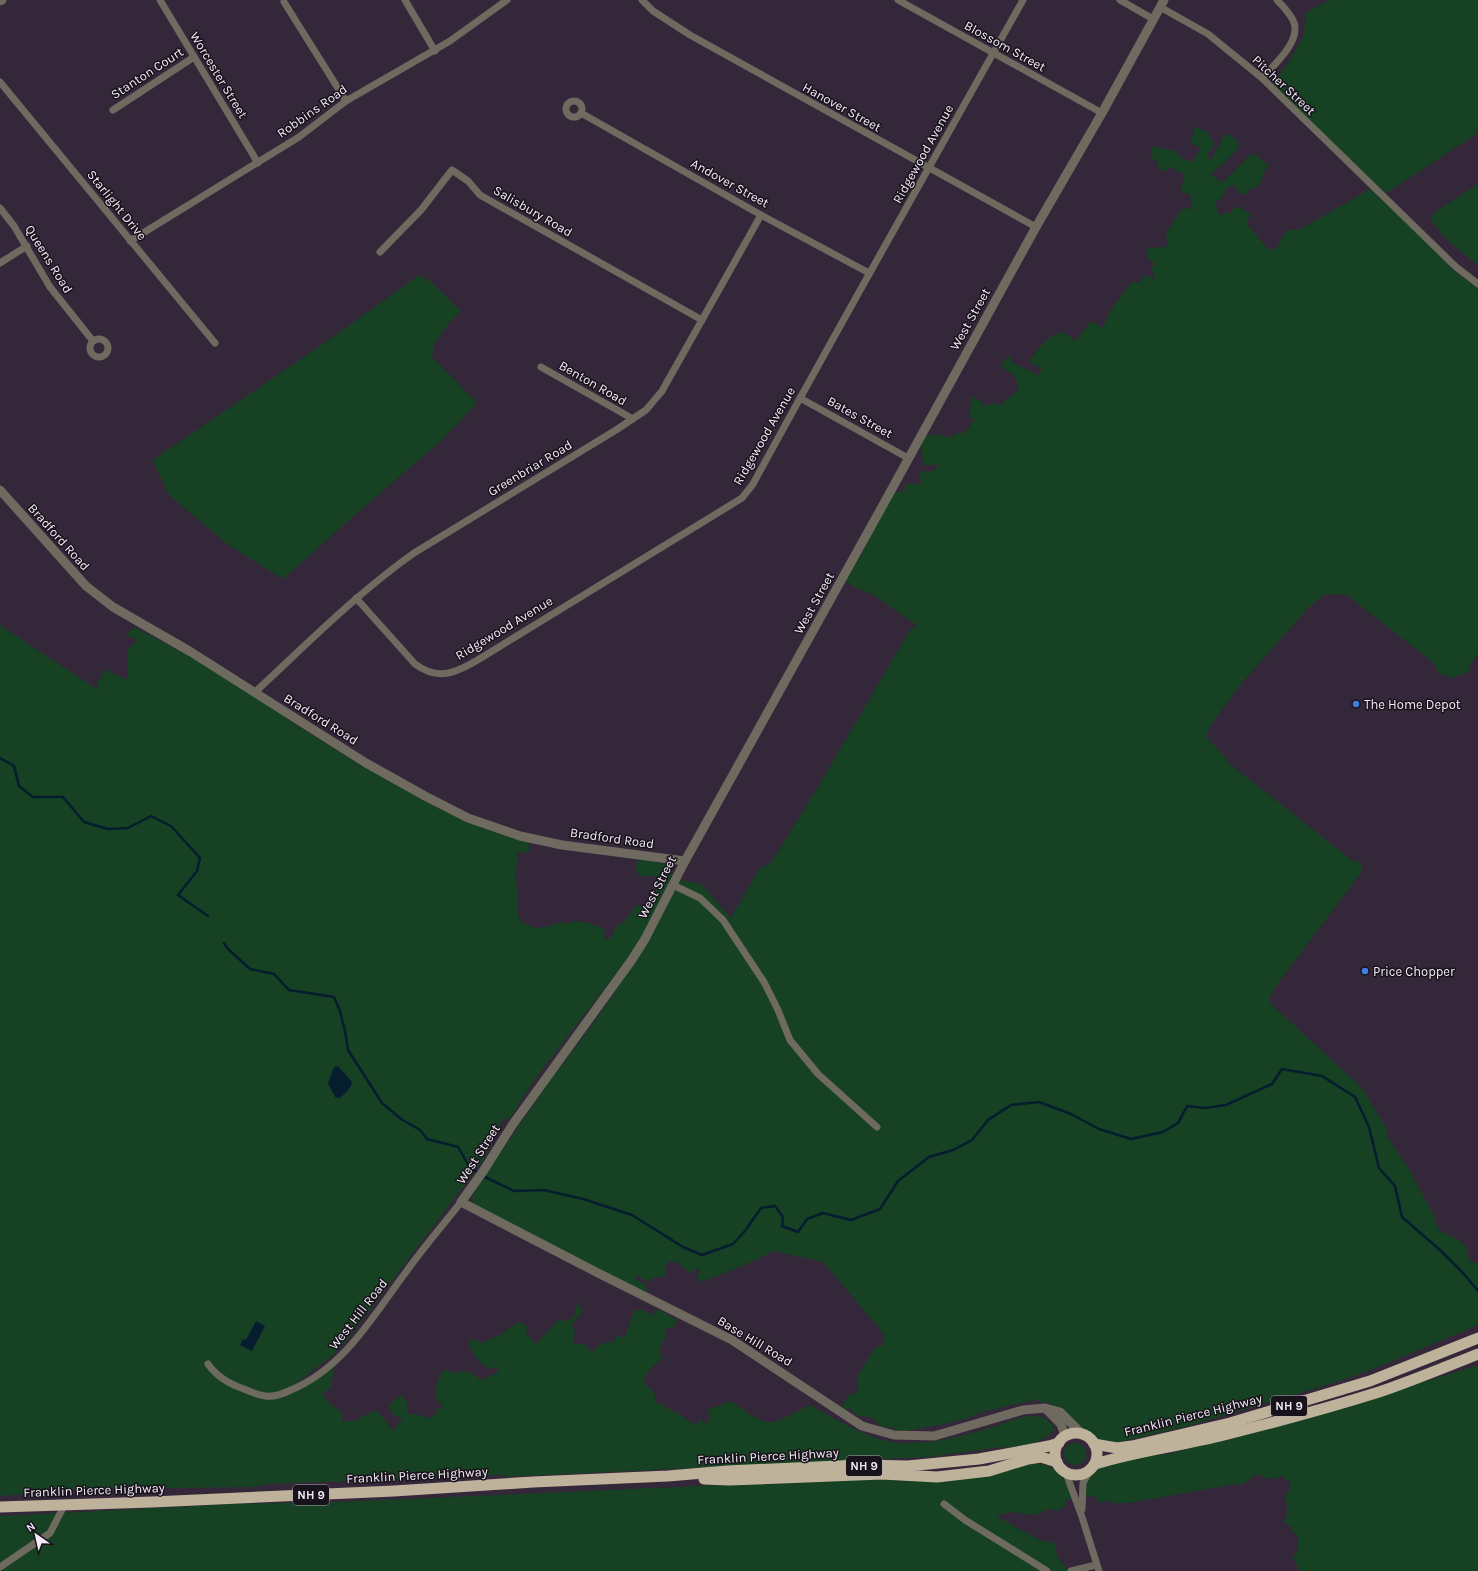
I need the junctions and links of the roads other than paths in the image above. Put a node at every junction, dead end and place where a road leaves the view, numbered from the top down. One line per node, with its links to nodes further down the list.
1 (160, 0): 14 (street, Worcester Street)
2 (405, 0): 12 (street)
3 (507, 0): 12 (street, Robbins Road)
4 (642, 0): 22 (street, Hanover Street)
5 (898, 0): 13 (street, Blossom Street)
6 (1023, 0): 13 (street, Ridgewood Avenue)
7 (1120, 0): 11 (street)
8 (1277, 0): 15 (street)
9 (284, 2): 17 (street)
10 (1162, 4): 11 (street, West Street); 15 (street, Pitcher Street)
11 (1153, 19): 20 (street, West Street)
12 (435, 51): 17 (street, Robbins Road)
13 (993, 54): 20 (street, Blossom Street); 22 (street, Ridgewood Avenue)
14 (194, 56): 18 (street, Stanton Court); 21 (street, Worcester Street)
15 (1262, 78): 31 (street, Pitcher Street)
16 (0, 82): 26 (street, Starlight Drive)
17 (346, 101): 21 (street, Robbins Road)
18 (113, 110)
19 (581, 113): 24 (street, Andover Street)
20 (1102, 113): 25 (street, West Street)
21 (258, 163): 26 (street, Robbins Road)
22 (930, 168): 25 (street, Hanover Street); 30 (street, Ridgewood Avenue)
23 (0, 208): 27 (street, Queens Road)
24 (761, 215): 30 (street, Andover Street); 32 (street, Greenbriar Road)
25 (1036, 227): 38 (street, West Street)
26 (130, 241): 34 (street, Starlight Drive)
27 (26, 246): 29 (street); 33 (street, Queens Road)
28 (380, 252): 32 (street, Salisbury Road)
29 (0, 263)
30 (869, 272): 36 (street, Ridgewood Avenue)
31 (1478, 284)
32 (702, 320): 37 (street, Greenbriar Road)
33 (93, 341)
34 (215, 343)
35 (542, 367): 37 (street, Benton Road)
36 (800, 398): 38 (street, Bates Street); 40 (street, Ridgewood Avenue)
37 (633, 419): 40 (street, Greenbriar Road)
38 (908, 458): 42 (street, West Street)
39 (0, 490): 41 (street, Bradford Road)
40 (356, 598): 41 (street, Greenbriar Road)
41 (254, 693): 42 (street, Bradford Road)
42 (684, 861): 43 (street, West Street)
43 (673, 885): 44 (street); 45 (street, West Street)
44 (876, 1127)
45 (461, 1202): 48 (street, West Hill Road); 49 (street, Base Hill Road)
46 (1478, 1338): 52 (highway, Franklin Pierce Highway / NH 9)
47 (1478, 1354): 54 (highway, Franklin Pierce Highway / NH 9)
48 (208, 1364)
49 (1045, 1408): 50 (street, Base Hill Road); 51 (street)
50 (1082, 1434): 51 (highway, NH 9); 52 (highway, NH 9)
51 (1062, 1440): 53 (highway); 56 (highway, Franklin Pierce Highway / NH 9)
52 (1094, 1444): 54 (highway)
53 (1057, 1462): 55 (highway); 56 (highway, Franklin Pierce Highway / NH 9)
54 (1092, 1468): 55 (highway, NH 9); 60 (street)
55 (1066, 1473): 60 (street)
56 (668, 1476): 58 (highway, Franklin Pierce Highway / NH 9)
57 (944, 1504): 63 (street)
58 (64, 1506): 59 (highway, Franklin Pierce Highway / NH 9); 61 (street)
59 (0, 1508)
60 (1082, 1517): 62 (street)
61 (0, 1567)
62 (1098, 1568): 64 (street)
63 (1047, 1571)
64 (1071, 1571)

